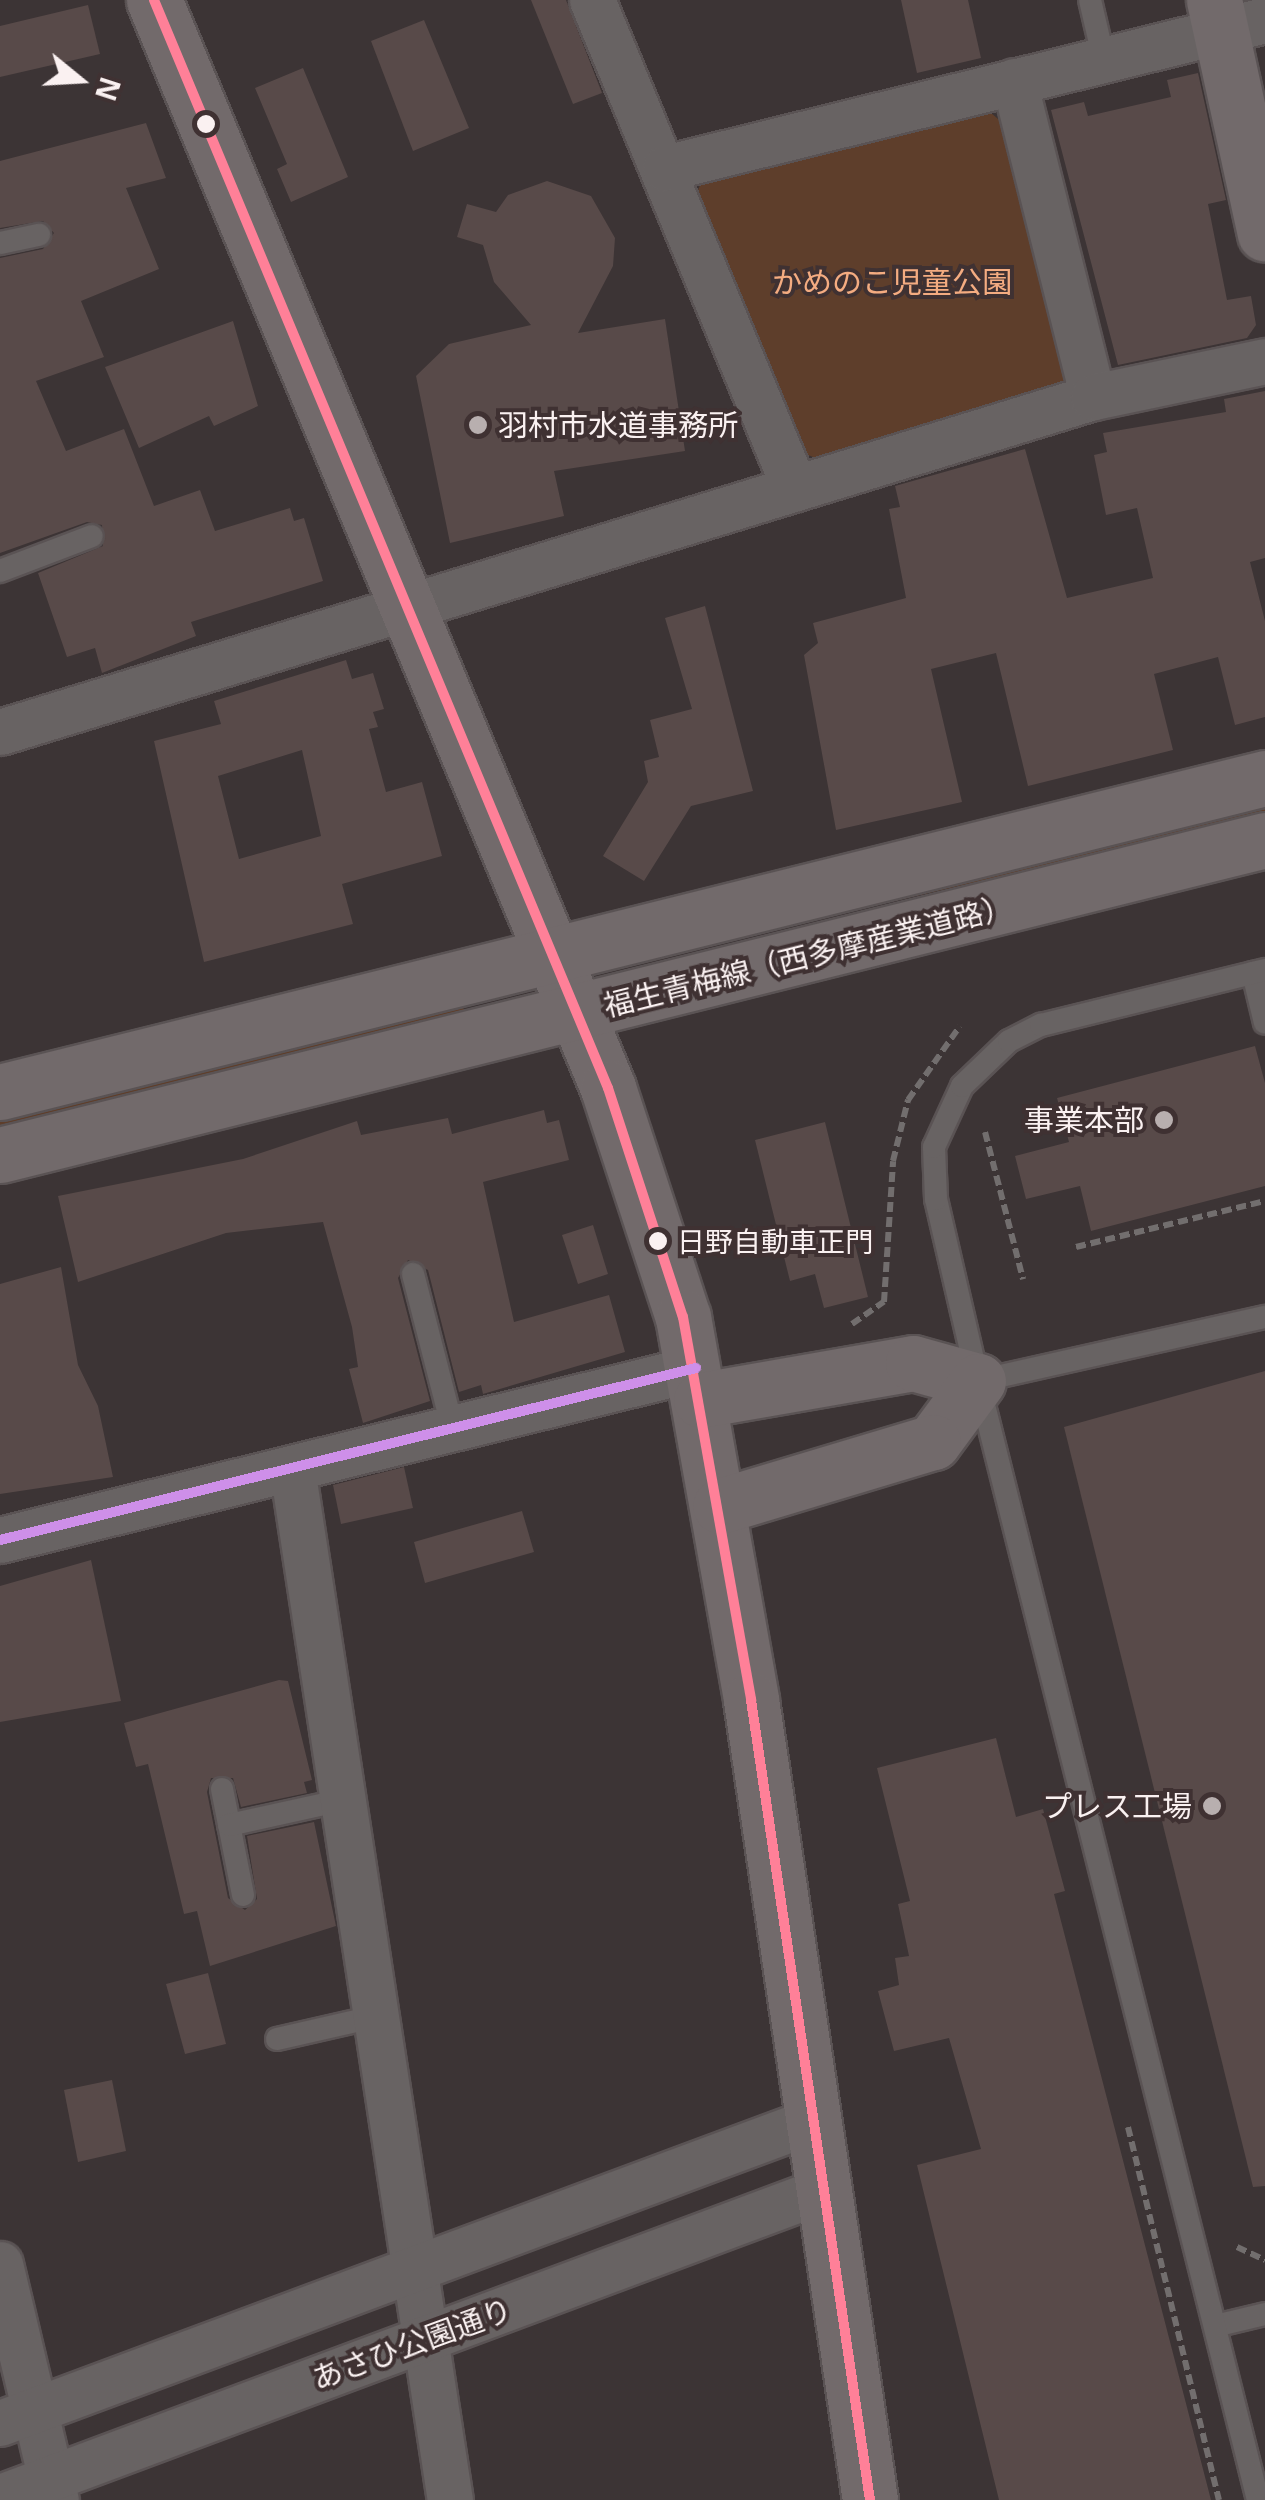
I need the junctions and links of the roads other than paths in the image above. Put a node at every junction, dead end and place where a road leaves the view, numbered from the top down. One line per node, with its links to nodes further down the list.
1 (154, 0): 16 (street)
2 (592, 0): 7 (street)
3 (1090, 0): 5 (lane)
4 (1234, 17): 5 (street); 8 (street)
5 (1104, 60): 6 (street)
6 (1014, 81): 7 (street); 12 (street)
7 (664, 168): 13 (street)
8 (1265, 233)
9 (39, 235): 10 (lane)
10 (0, 243)
11 (1265, 361): 12 (street)
12 (1093, 397): 13 (street)
13 (795, 489): 16 (street)
14 (92, 536): 15 (lane)
15 (0, 571)
16 (407, 611): 17 (street); 20 (street)
17 (4, 719)
18 (1265, 778): 20 (street, 福生青梅線（西多摩産業道路）)
19 (1265, 840): 22 (street, 福生青梅線（西多摩産業道路）)
20 (552, 957): 22 (street); 24 (street, 福生青梅線（西多摩産業道路）)
21 (1259, 971): 23 (lane); 28 (lane)
22 (577, 1014): 25 (street, 福生青梅線（西多摩産業道路）); 29 (street)
23 (1265, 1023)
24 (0, 1092)
25 (0, 1156)
26 (414, 1274): 30 (lane)
27 (1265, 1316): 28 (lane)
28 (978, 1381): 29 (street); 32 (street); 45 (lane)
29 (699, 1384): 30 (street); 32 (street)
30 (452, 1426): 31 (street)
31 (292, 1468): 33 (street); 35 (street)
32 (720, 1506): 40 (street)
33 (0, 1540)
34 (222, 1790): 36 (lane)
35 (343, 1800): 36 (lane); 38 (street)
36 (228, 1825): 37 (lane)
37 (243, 1895)
38 (374, 2016): 39 (lane); 43 (street)
39 (277, 2039)
40 (814, 2120): 41 (street); 43 (street)
41 (824, 2190): 46 (street, あさひ公園通り); 51 (street)
42 (0, 2264): 47 (street)
43 (413, 2265): 46 (street); 47 (street)
44 (1265, 2314): 45 (lane)
45 (1215, 2326): 52 (lane)
46 (422, 2340): 48 (street, あさひ公園通り); 50 (street)
47 (17, 2416): 48 (street)
48 (54, 2489): 49 (street, あさひ公園通り)
49 (0, 2497)
50 (450, 2500)
51 (870, 2500)
52 (1258, 2500)

